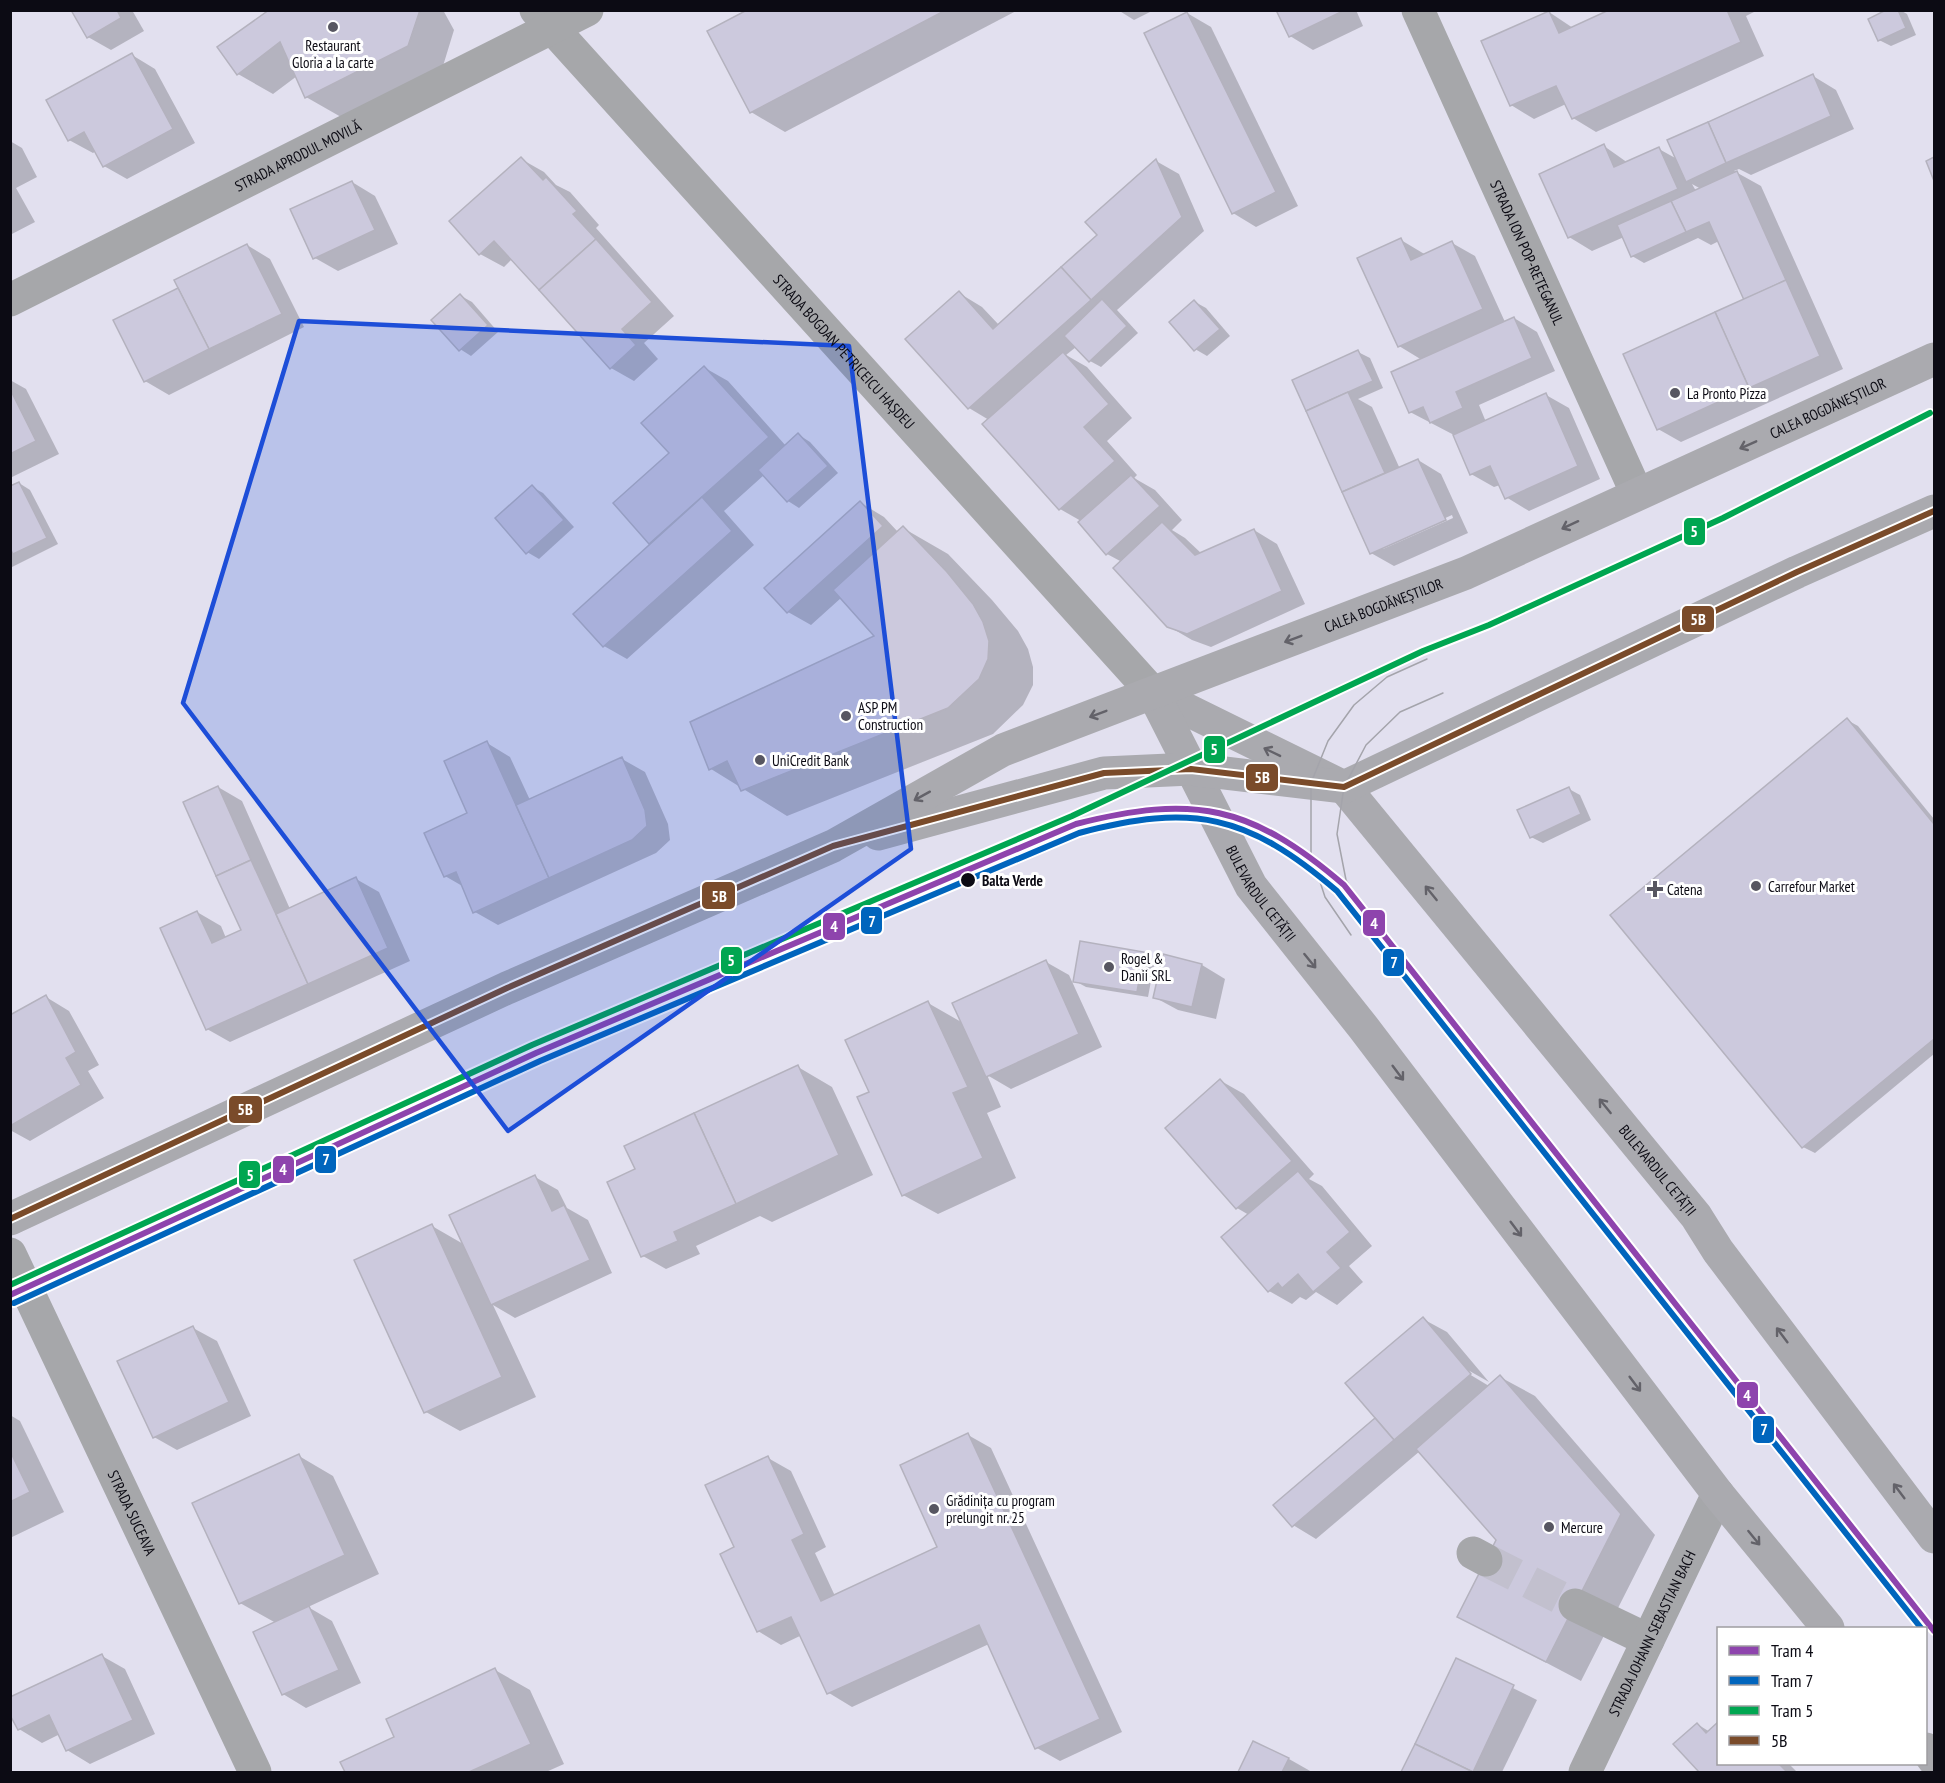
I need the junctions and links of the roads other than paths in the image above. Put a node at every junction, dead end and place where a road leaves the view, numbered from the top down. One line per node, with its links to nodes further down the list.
1 (587, 10): 3 (street, STRADA APRODUL MOVILĂ)
2 (1418, 10): 6 (street, STRADA ION POP-RETEGANUL)
3 (544, 19): 4 (street, STRADA APRODUL MOVILĂ); 8 (street, STRADA BOGDAN PETRICEICU HAȘDEU)
4 (10, 300)
5 (1935, 359): 6 (main road, CALEA BOGDĂNEȘTILOR, one-way to 6)
6 (1637, 494): 8 (main road, CALEA BOGDĂNEȘTILOR, one-way to 8)
7 (1935, 511): 10 (main road)
8 (1153, 693): 9 (main road, BULEVARDUL CETĂȚII); 10 (main road, BULEVARDUL CETĂȚII, one-way to 8); 11 (main road, CALEA BOGDĂNEȘTILOR, one-way to 11)
9 (1191, 770): 10 (main road, CALEA BOGDĂNEȘTILOR); 11 (main road, CALEA BOGDĂNEȘTILOR); 14 (main road, BULEVARDUL CETĂȚII, one-way to 14)
10 (1344, 787): 15 (main road, BULEVARDUL CETĂȚII, one-way to 10)
11 (833, 846): 12 (main road, CALEA BOGDĂNEȘTILOR)
12 (10, 1219)
13 (10, 1254): 19 (street, STRADA SUCEAVA)
14 (1718, 1494): 17 (main road, BULEVARDUL CETĂȚII, one-way to 17); 18 (street, STRADA JOHANN SEBASTIAN BACH)
15 (1935, 1538)
16 (1575, 1605): 18 (street)
17 (1826, 1627)
18 (1648, 1640): 20 (street, STRADA JOHANN SEBASTIAN BACH)
19 (255, 1773)
20 (1585, 1773)

